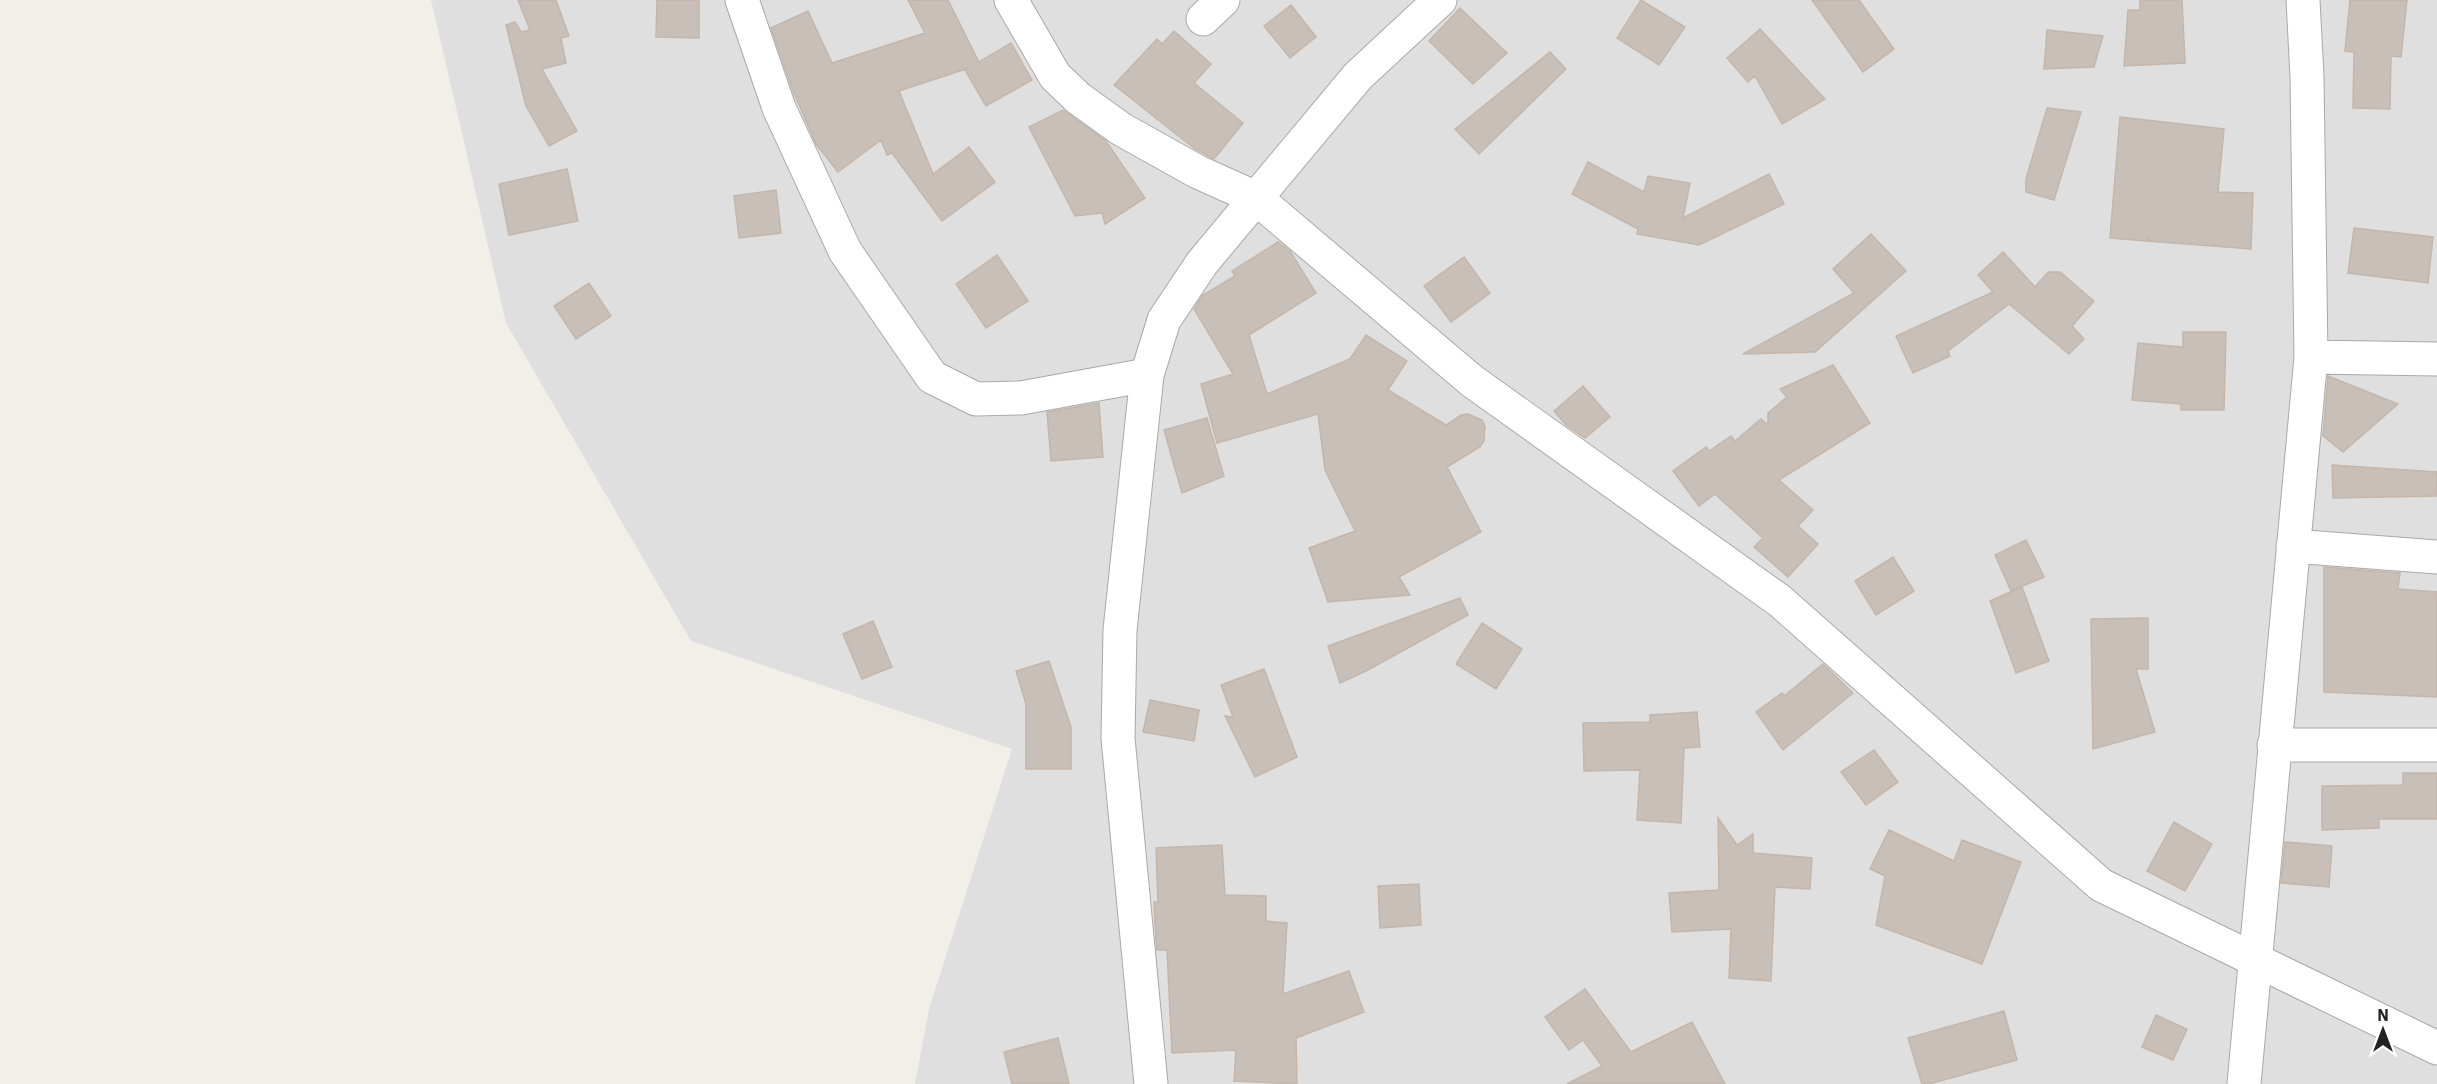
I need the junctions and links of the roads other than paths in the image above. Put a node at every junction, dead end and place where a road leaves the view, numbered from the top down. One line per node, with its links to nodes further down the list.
1 (742, 0): 8 (street)
2 (1011, 0): 5 (street)
3 (1440, 0): 5 (street)
4 (2303, 0): 6 (street)
5 (1256, 198): 8 (street); 13 (street)
6 (2311, 357): 7 (street); 9 (street)
7 (2437, 359)
8 (1147, 375): 15 (street)
9 (2293, 546): 10 (street); 11 (street)
10 (2437, 557)
11 (2274, 745): 12 (street); 13 (street)
12 (2437, 745)
13 (2255, 959): 14 (street); 16 (street)
14 (2437, 1048)
15 (1151, 1084)
16 (2244, 1084)

